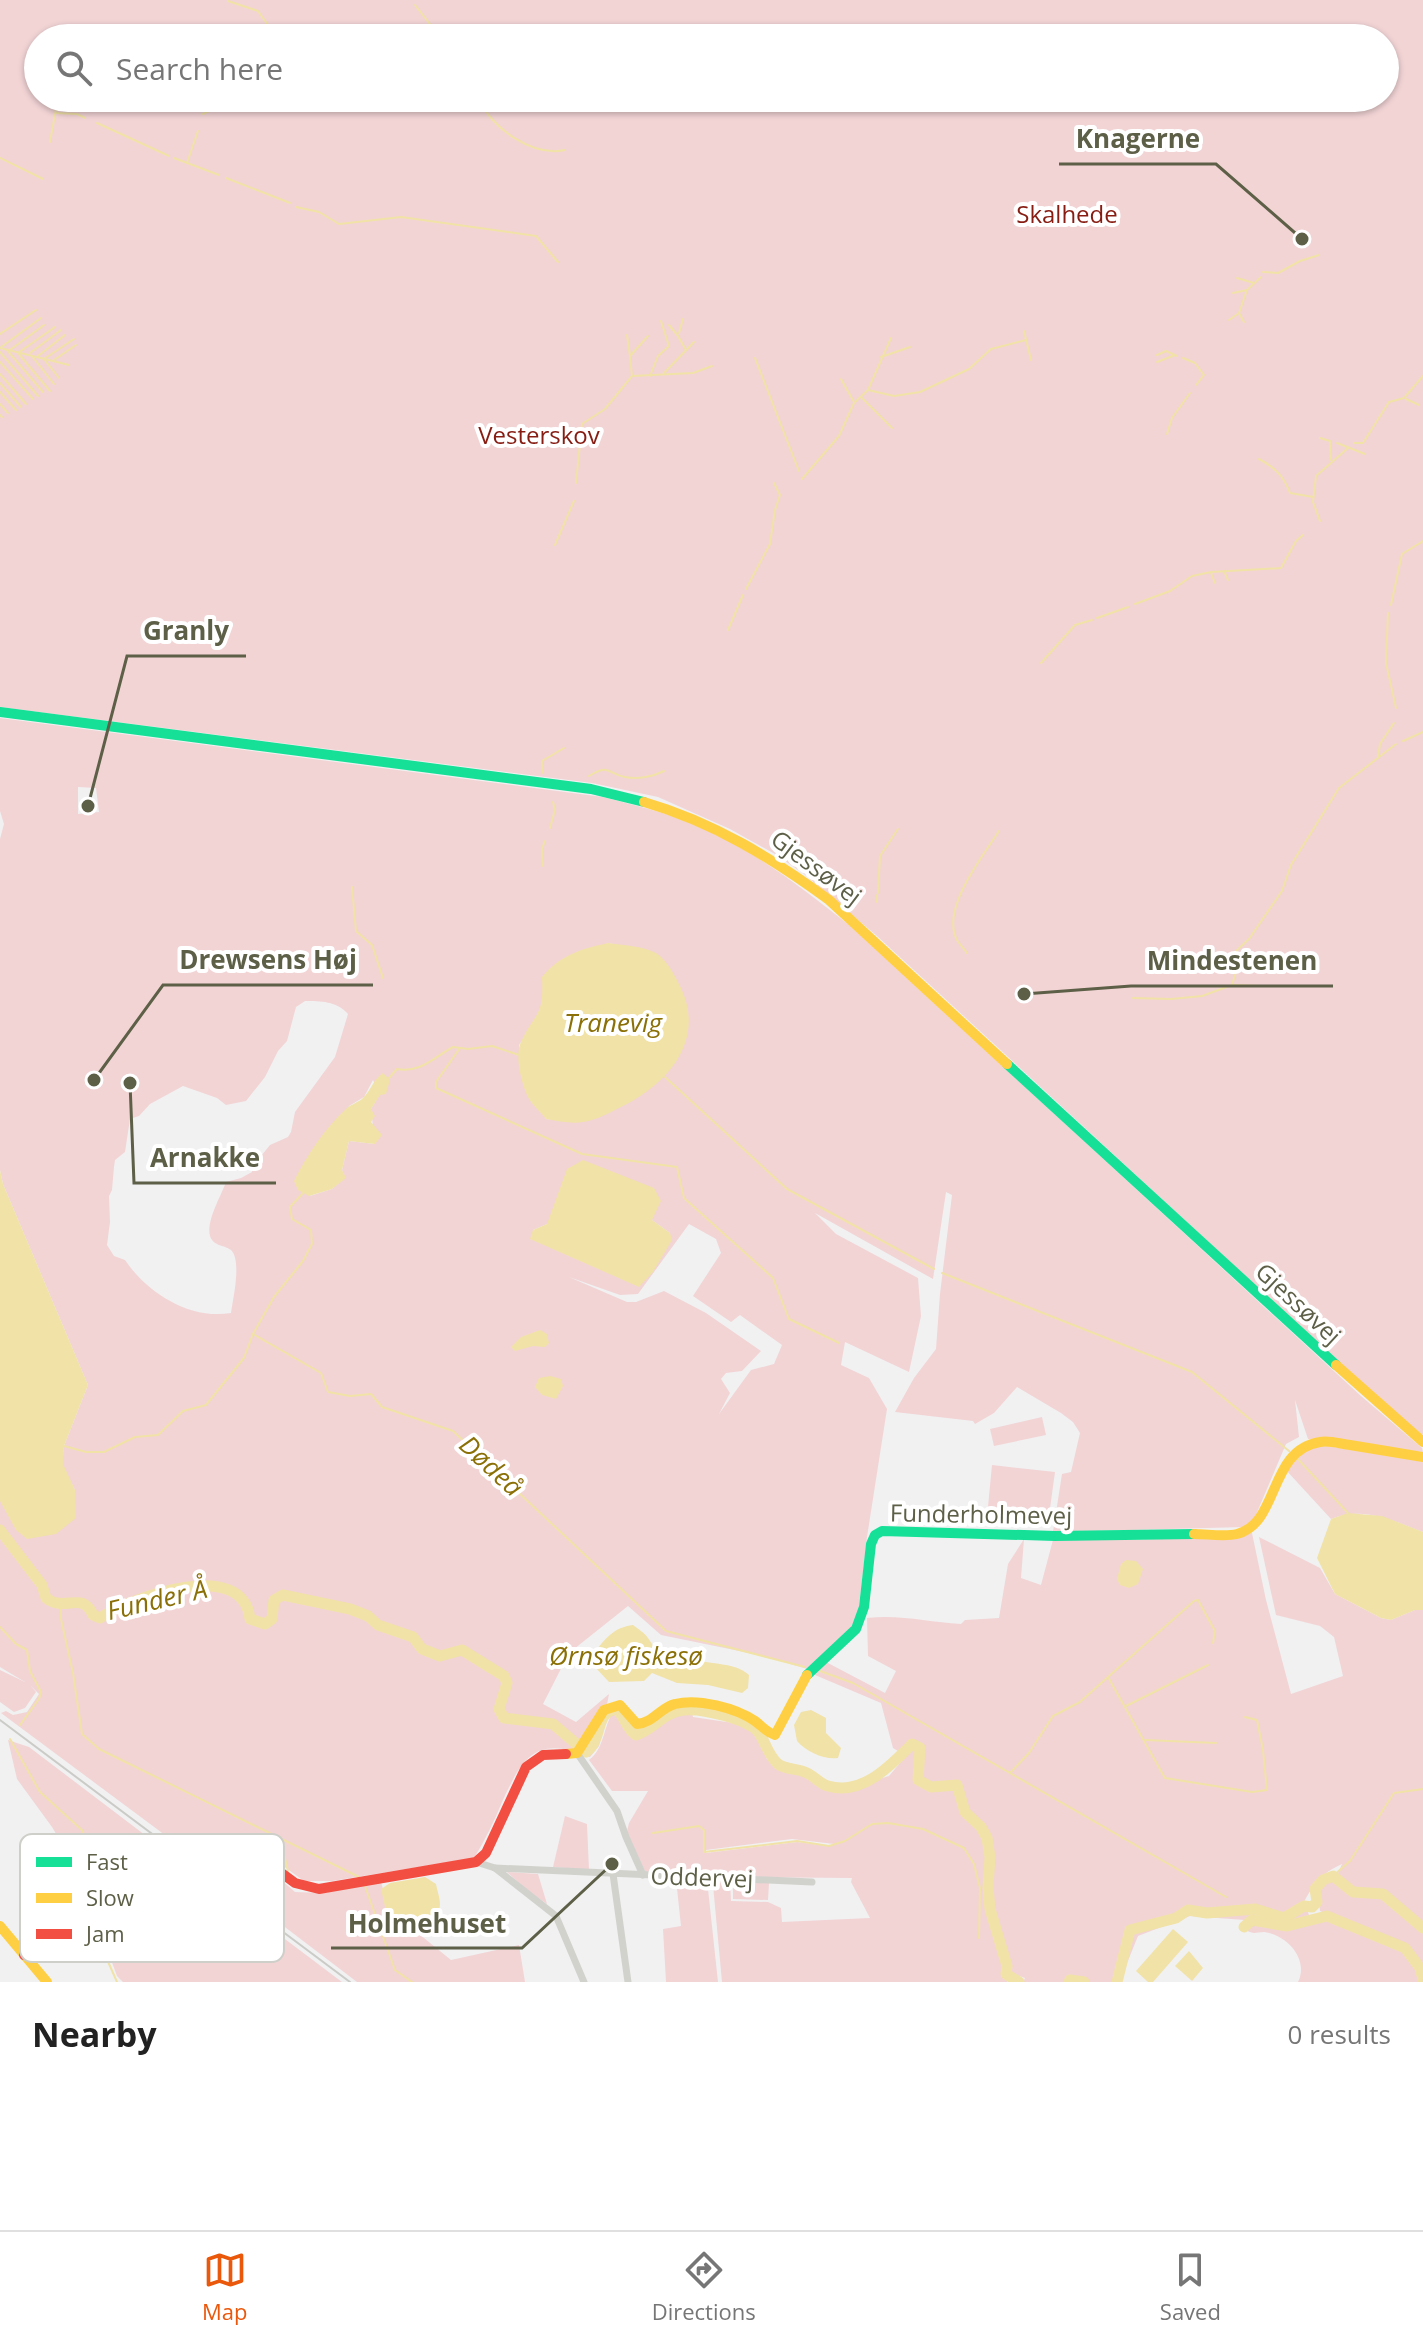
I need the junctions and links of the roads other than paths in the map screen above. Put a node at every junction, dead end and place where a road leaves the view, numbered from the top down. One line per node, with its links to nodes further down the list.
1 (0, 712): 2 (street, Gjessøvej)
2 (1423, 1442)
3 (1423, 1457): 4 (street, Funderholmevej)
4 (581, 1750): 5 (street); 9 (street)
5 (476, 1862): 6 (street); 8 (street)
6 (495, 1868): 7 (street, Oddervej); 15 (street)
7 (613, 1874): 9 (street, Oddervej); 16 (street)
8 (284, 1875)
9 (643, 1875): 10 (street, Oddervej)
10 (812, 1882)
11 (0, 1926): 12 (street)
12 (20, 1950)
13 (30, 1962): 14 (street)
14 (47, 1982)
15 (584, 1982)
16 (628, 1982)

